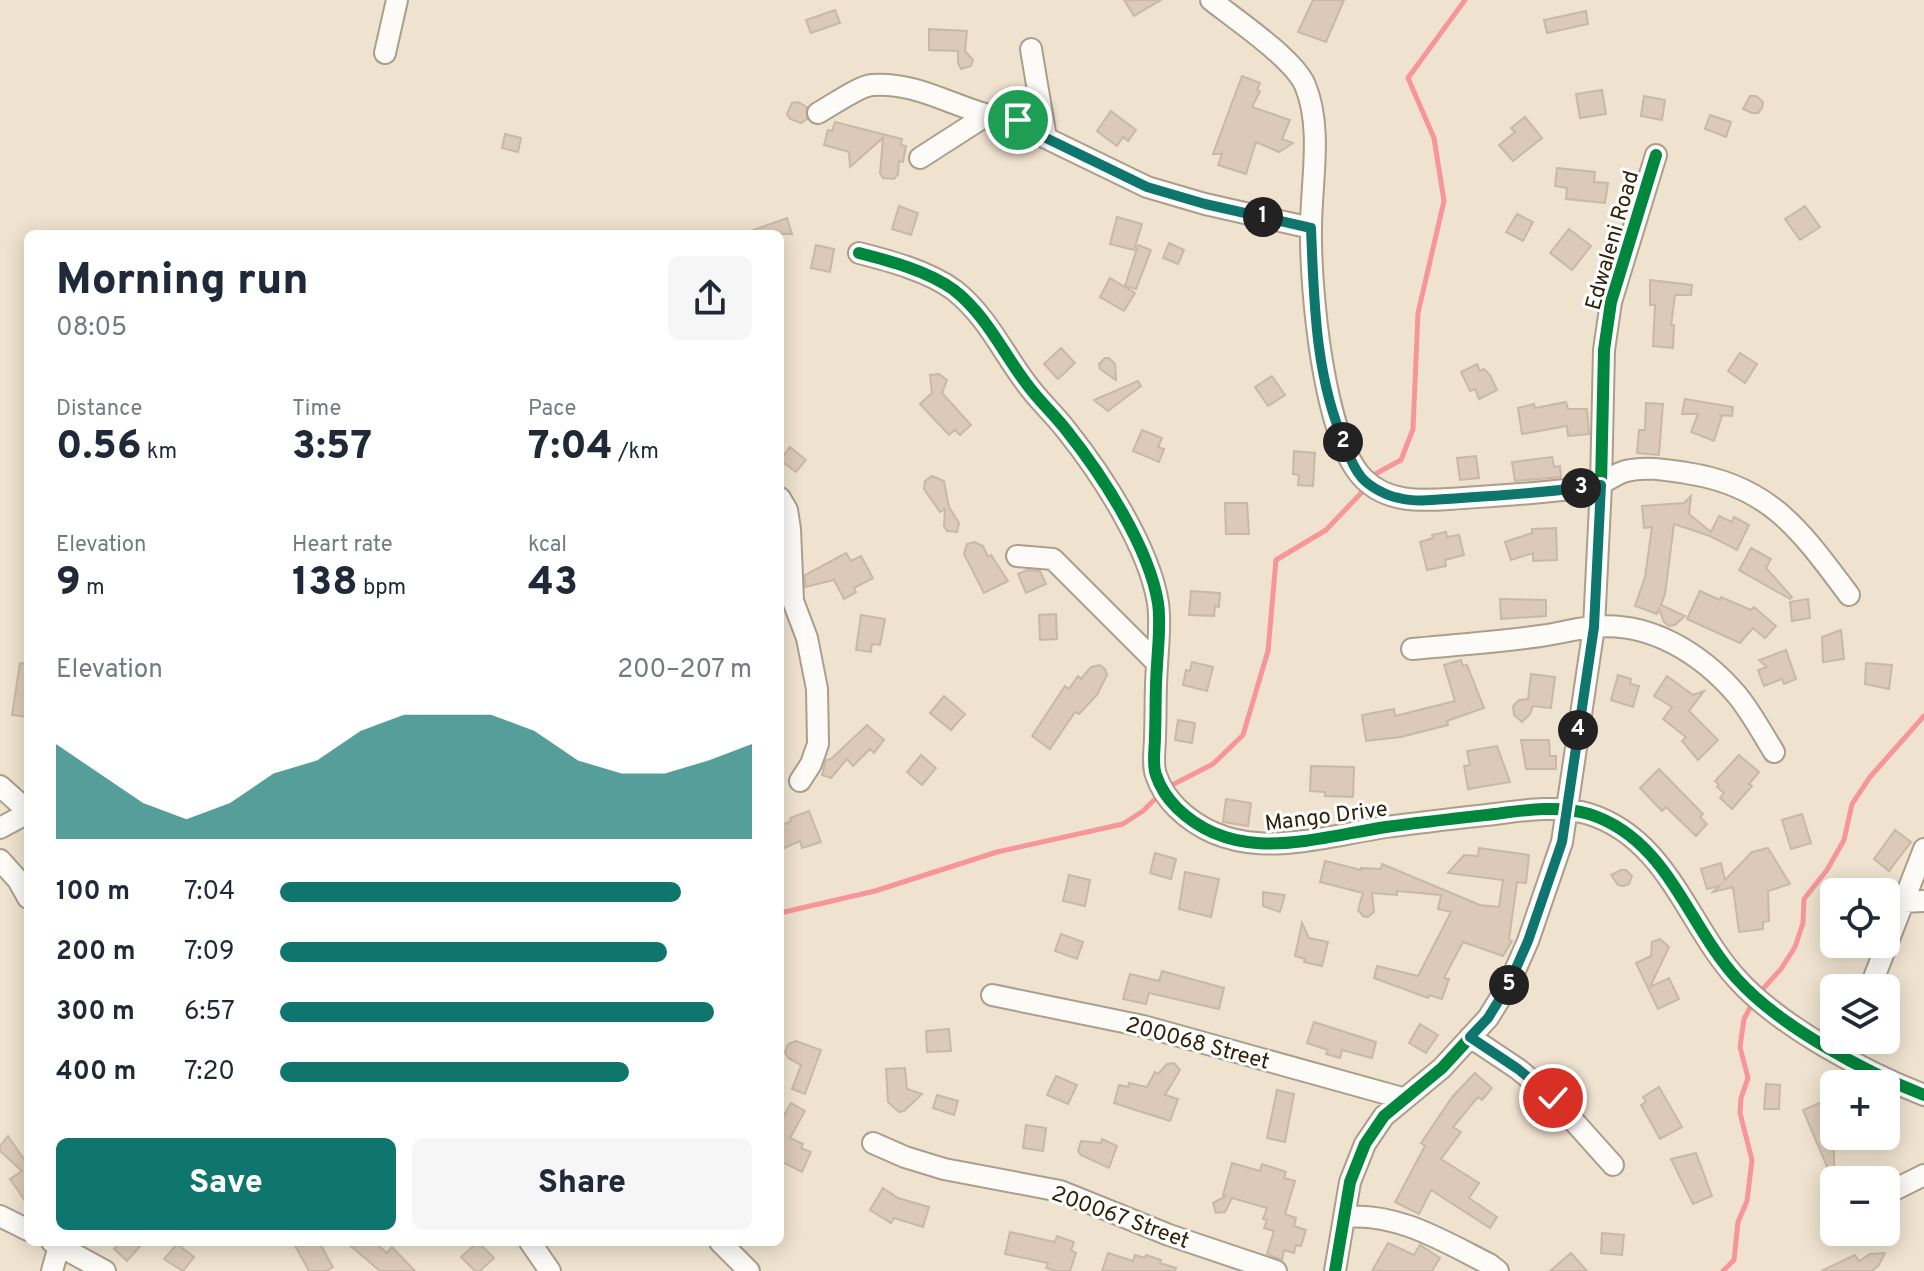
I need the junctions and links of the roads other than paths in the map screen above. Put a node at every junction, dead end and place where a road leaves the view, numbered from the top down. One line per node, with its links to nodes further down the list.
1 (397, 0): 4 (street)
2 (1211, 0): 10 (street)
3 (1031, 49): 7 (street)
4 (385, 53)
5 (818, 113): 6 (street)
6 (987, 115): 7 (street); 9 (street)
7 (1046, 138): 10 (street)
8 (1656, 155): 12 (street, Edwaleni Road)
9 (920, 158)
10 (1311, 228): 12 (street)
11 (859, 253): 18 (street, Mango Drive)
12 (1601, 485): 15 (street); 16 (street, Edwaleni Road)
13 (784, 505): 20 (street)
14 (1017, 556): 18 (street)
15 (1849, 595)
16 (1594, 627): 17 (street); 19 (street); 23 (street, Edwaleni Road)
17 (1412, 649)
18 (1157, 663): 23 (street, Mango Drive)
19 (1774, 752)
20 (800, 781)
21 (0, 786): 22 (street)
22 (24, 808)
23 (1566, 809): 33 (street, Mango Drive); 34 (street, Edwaleni Road)
24 (24, 814): 25 (street)
25 (0, 828)
26 (1924, 849): 30 (street)
27 (0, 860): 28 (street)
28 (24, 891)
29 (1924, 901): 30 (street)
30 (1902, 902): 31 (street)
31 (1875, 974)
32 (992, 995): 37 (street, 200068 Street)
33 (1820, 1033)
34 (1470, 1037): 37 (street, Edwaleni Road); 39 (street)
35 (1857, 1054): 36 (street, Mango Drive)
36 (1924, 1095)
37 (1402, 1098): 43 (street, Edwaleni Road)
38 (873, 1143): 53 (street, 200067 Street)
39 (1613, 1165)
40 (1924, 1175): 41 (street)
41 (1900, 1187)
42 (0, 1216): 44 (street)
43 (1344, 1217): 54 (street, Edwaleni Road); 55 (street)
44 (24, 1228)
45 (56, 1246): 49 (street)
46 (60, 1246): 50 (street)
47 (533, 1246): 51 (street)
48 (724, 1246): 52 (street)
49 (52, 1271)
50 (105, 1271)
51 (550, 1271)
52 (749, 1271)
53 (1276, 1271)
54 (1335, 1271)
55 (1498, 1271)

